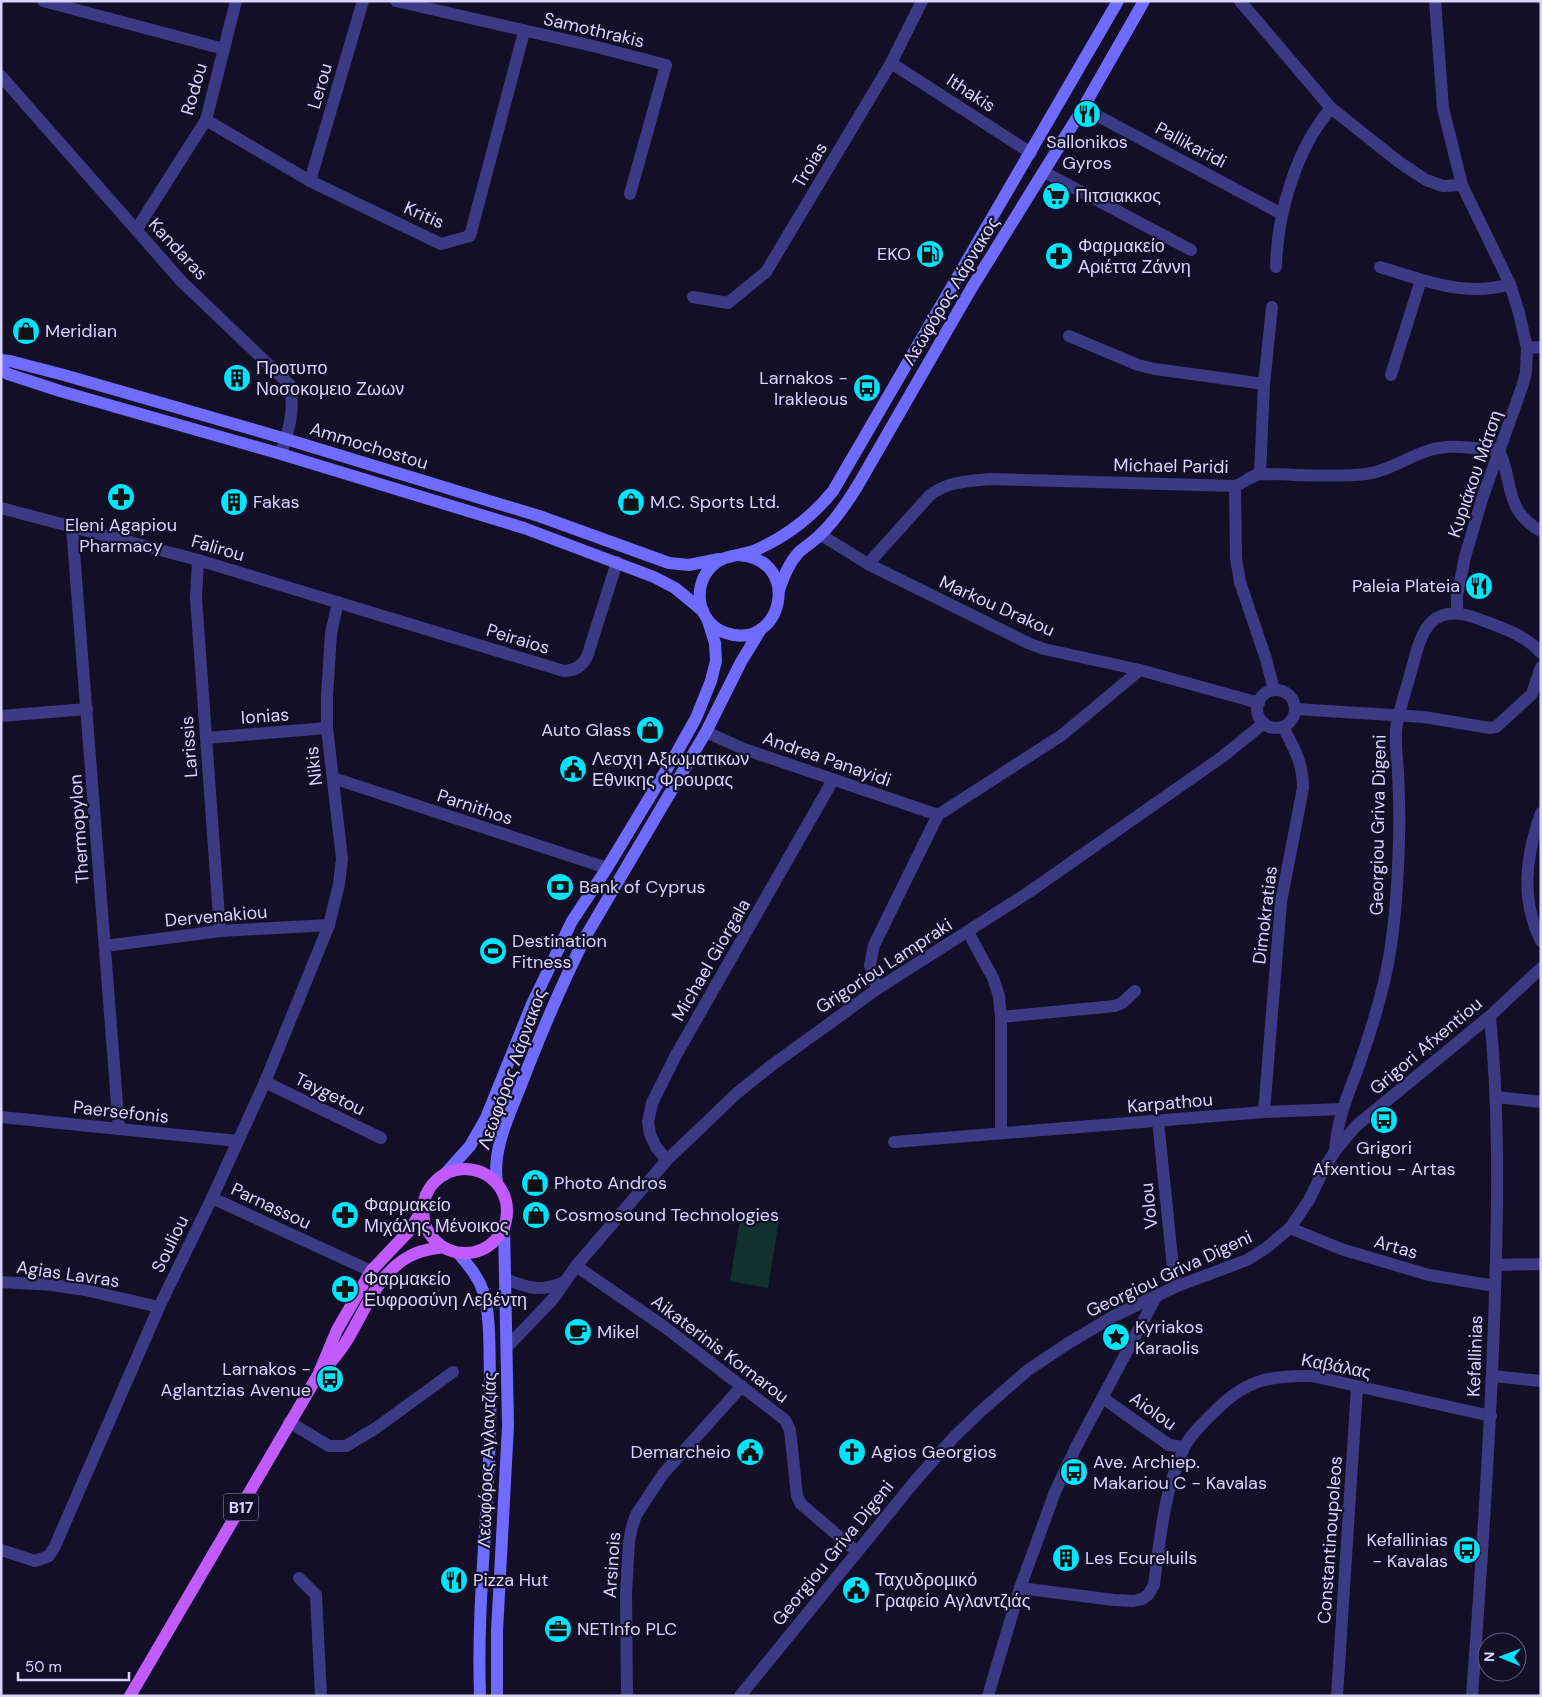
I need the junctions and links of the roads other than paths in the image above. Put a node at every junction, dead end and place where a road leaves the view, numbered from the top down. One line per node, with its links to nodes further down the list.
1 (43, 1): 11 (street)
2 (236, 1): 11 (street, Rodou)
3 (363, 1): 19 (street, Lerou)
4 (396, 1): 10 (street, Samothrakis)
5 (922, 1): 12 (street, Troias)
6 (1118, 1): 17 (main road, Λεωφόρος Λάρνακος)
7 (1144, 1): 14 (main road, Λεωφόρος Λάρνακος)
8 (1240, 1): 15 (street)
9 (1435, 1): 20 (street, Κυριάκου Μάτση)
10 (524, 32): 19 (street, Kritis); 21 (street, Samothrakis)
11 (224, 49): 16 (street, Rodou)
12 (891, 63): 17 (street, Ithakis); 29 (street, Troias)
13 (1, 76): 23 (street, Kandaras)
14 (1084, 108): 18 (main road, Λεωφόρος Λάρνακος); 22 (street, Pallikaridi)
15 (1332, 108): 20 (street); 22 (street)
16 (206, 120): 19 (street, Kritis); 23 (street, Rodou)
17 (1031, 153): 47 (main road, Λεωφόρος Λάρνακος)
18 (1044, 172): 24 (street); 46 (main road, Λεωφόρος Λάρνακος)
19 (310, 181)
20 (1462, 185): 28 (street, Κυριάκου Μάτση)
21 (630, 194)
22 (1282, 214): 25 (street)
23 (136, 230): 38 (street, Kandaras)
24 (1191, 250)
25 (1276, 267)
26 (1380, 267): 27 (street)
27 (1421, 280): 28 (street); 36 (street)
28 (1510, 284): 33 (street, Κυριάκου Μάτση)
29 (693, 297)
30 (1272, 307): 37 (street)
31 (1069, 336): 37 (street)
32 (1541, 347): 33 (street)
33 (1527, 348): 39 (street, Κυριάκου Μάτση)
34 (1, 360): 38 (main road, Ammochostou)
35 (1, 369): 40 (main road, Ammochostou)
36 (1391, 376)
37 (1264, 384): 41 (street)
38 (286, 439): 40 (street, Kandaras); 48 (main road, Ammochostou)
39 (1499, 450): 41 (street, Michael Paridi); 45 (street); 54 (street, Κυριάκου Μάτση)
40 (281, 454): 50 (main road, Ammochostou)
41 (1260, 474): 42 (street, Michael Paridi)
42 (1235, 486): 51 (street, Michael Paridi); 61 (street)
43 (1, 508): 44 (street, Falirou)
44 (72, 526): 49 (street, Falirou); 63 (street, Thermopylon)
45 (1541, 531)
46 (821, 534): 51 (street, Markou Drakou); 52 (main road, Λεωφόρος Λάρνακος)
47 (738, 555): 48 (main road, Λεωφόρος Λάρνακος); 52 (main road, Λεωφόρος Λάρνακος)
48 (724, 558): 55 (main road, Λεωφόρος Λάρνακος)
49 (198, 560): 53 (street, Falirou); 71 (street, Larissis)
50 (617, 562): 53 (street, Peiraios); 55 (main road, Ammochostou)
51 (868, 564): 59 (street, Markou Drakou)
52 (779, 590): 56 (main road, Λεωφόρος Λάρνακος)
53 (338, 602): 69 (street, Nikis)
54 (1456, 612): 57 (street); 66 (street, Georgiou Griva Digeni)
55 (705, 615): 56 (main road); 76 (main road, Λεωφόρος Λάρνακος)
56 (761, 629): 70 (main road, Λεωφόρος Λάρνακος)
57 (1541, 653)
58 (1541, 667): 60 (street)
59 (1140, 670): 62 (street, Markou Drakou); 75 (street)
60 (1538, 689): 66 (street)
61 (1274, 690): 62 (street); 64 (street)
62 (1259, 703): 67 (street)
63 (87, 709): 65 (street); 81 (street, Thermopylon)
64 (1295, 709): 66 (street); 68 (street)
65 (1, 716)
66 (1398, 716): 90 (street, Georgiou Griva Digeni)
67 (1264, 723): 68 (street); 79 (street, Grigoriou Lampraki)
68 (1283, 727): 91 (street, Dimokratias)
69 (327, 728): 71 (street, Ionias); 72 (street, Nikis)
70 (706, 732): 73 (street, Andrea Panayidi); 102 (main road, Λεωφόρος Λάρνακος)
71 (206, 738): 78 (street, Larissis)
72 (333, 778): 76 (street, Parnithos); 77 (street, Nikis)
73 (833, 780): 75 (street, Andrea Panayidi); 100 (street, Michael Giorgala)
74 (1541, 813): 80 (street)
75 (938, 815): 83 (street)
76 (606, 868): 101 (main road, Λεωφόρος Λάρνακος)
77 (329, 925): 78 (street, Dervenakiou); 87 (street, Souliou)
78 (220, 931): 81 (street, Dervenakiou)
79 (968, 932): 83 (street, Grigoriou Lampraki); 86 (street)
80 (1541, 941)
81 (106, 946): 94 (street, Thermopylon)
82 (1541, 968): 85 (street, Grigori Afxentiou)
83 (877, 989): 100 (street, Grigoriou Lampraki)
84 (1135, 991): 86 (street)
85 (1490, 1016): 88 (street, Kefallinias); 99 (street, Grigori Afxentiou)
86 (1001, 1017): 95 (street)
87 (265, 1082): 96 (street, Taygetou); 97 (street, Souliou)
88 (1496, 1097): 89 (street); 110 (street, Kefallinias)
89 (1541, 1102)
90 (1342, 1109): 91 (street, Karpathou); 99 (street, Georgiou Griva Digeni)
91 (1264, 1112): 93 (street, Karpathou)
92 (1, 1117): 94 (street, Paersefonis)
93 (1158, 1121): 95 (street, Karpathou); 117 (street, Volou)
94 (119, 1129): 97 (street, Paersefonis)
95 (1001, 1133): 98 (street, Karpathou)
96 (380, 1138)
97 (238, 1142): 103 (street, Souliou)
98 (894, 1142)
99 (1335, 1152): 106 (street, Georgiou Griva Digeni)
100 (667, 1160): 111 (street, Grigoriou Lampraki)
101 (444, 1175): 102 (main road, Λεωφόρος Λάρνακος); 104 (main road, Λεωφόρος Λάρνακος / B17)
102 (497, 1184): 105 (main road, Λεωφόρος Λάρνακος)
103 (212, 1198): 112 (street, Parnassou); 119 (street, Souliou)
104 (423, 1208): 107 (main road); 112 (main road, Λεωφόρος Λάρνακος / B17)
105 (504, 1226): 108 (main road); 113 (main road, Λεωφόρος Αγλαντζιάς)
106 (1290, 1228): 116 (street, Artas); 117 (street, Georgiou Griva Digeni)
107 (443, 1247): 108 (main road); 122 (main road, Λεωφόρος Λάρνακος / B17)
108 (458, 1253): 137 (main road, Λεωφόρος Αγλαντζιάς)
109 (1541, 1264): 110 (street)
110 (1496, 1265): 116 (street, Kefallinias)
111 (576, 1266): 115 (street, Grigoriou Lampraki); 125 (street, Aikaterinis Kornarou)
112 (371, 1271): 122 (main road, Λεωφόρος Λάρνακος / B17)
113 (505, 1279): 115 (street); 120 (main road, Λεωφόρος Αγλαντζιάς)
114 (1, 1282): 119 (street, Agias Lavras)
115 (563, 1283): 120 (street, Grigoriou Lampraki)
116 (1495, 1286): 123 (street, Kefallinias)
117 (1175, 1287): 118 (street, Georgiou Griva Digeni)
118 (1156, 1297): 127 (street); 132 (street, Georgiou Griva Digeni)
119 (159, 1307): 131 (street, Souliou)
120 (507, 1347): 138 (main road, Λεωφόρος Αγλαντζιάς)
121 (452, 1372): 129 (street)
122 (318, 1375): 129 (main road, Λεωφόρος Λάρνακος / B17)
123 (1493, 1376): 124 (street); 128 (street, Kefallinias)
124 (1541, 1381)
125 (742, 1386): 132 (street, Aikaterinis Kornarou); 139 (street, Arsinois)
126 (1357, 1387): 128 (street, Καβάλας); 130 (street, Καβάλας); 142 (street, Constantinoupoleos)
127 (1104, 1398): 130 (street, Aiolou); 134 (street)
128 (1491, 1416): 143 (street, Kefallinias)
129 (289, 1422): 135 (main road, Λεωφόρος Λάρνακος / B17)
130 (1184, 1447): 134 (street, Καβάλας)
131 (1, 1550)
132 (856, 1551): 140 (street, Georgiou Griva Digeni)
133 (299, 1578): 136 (street)
134 (1020, 1588): 141 (street)
135 (130, 1696)
136 (321, 1696)
137 (480, 1696)
138 (496, 1696)
139 (627, 1696)
140 (740, 1696)
141 (988, 1696)
142 (1337, 1696)
143 (1472, 1696)

